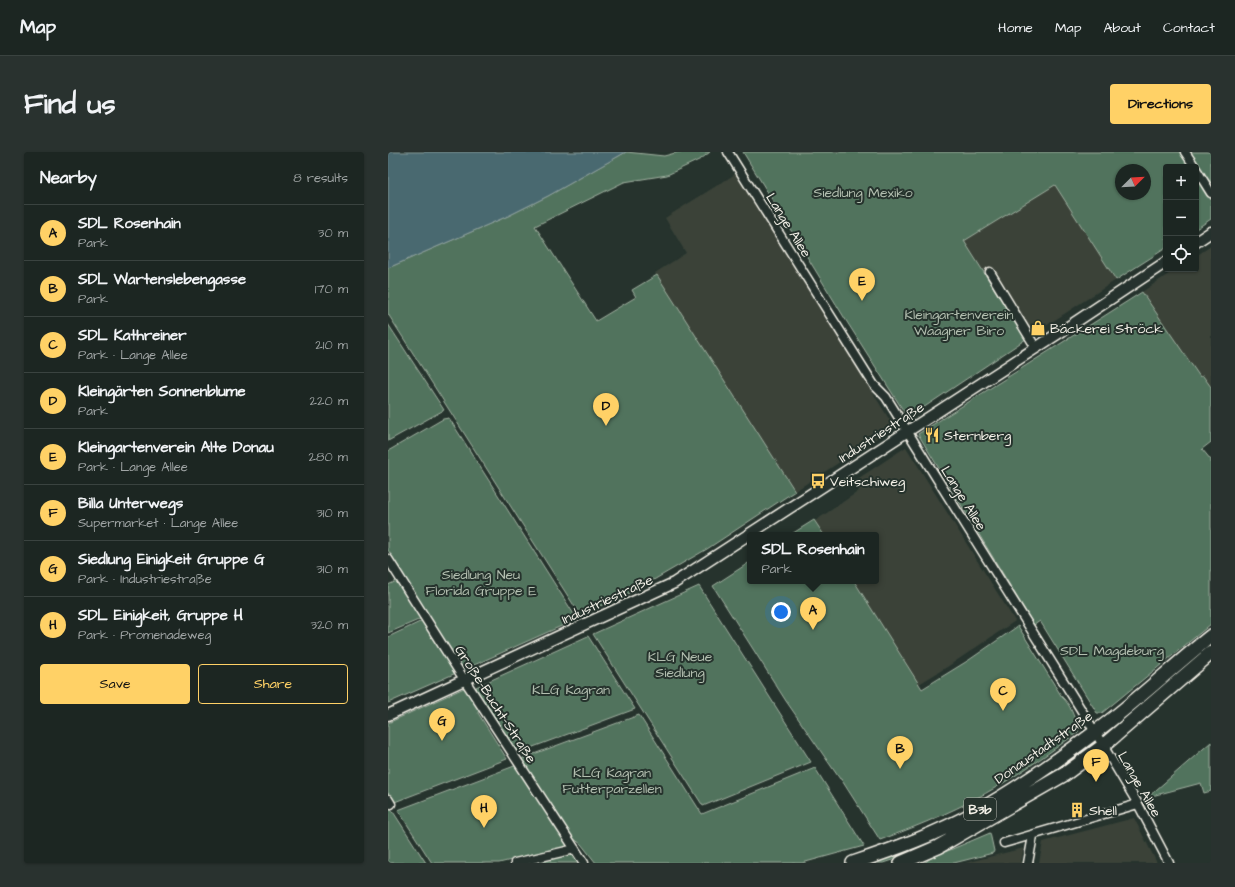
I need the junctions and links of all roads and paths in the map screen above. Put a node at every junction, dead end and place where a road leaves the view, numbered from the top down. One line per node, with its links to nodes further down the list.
1 (728, 152): 11 (street, Lange Allee)
2 (1185, 152): 3 (street)
3 (1192, 164)
4 (1199, 174): 5 (street)
5 (1211, 193)
6 (1211, 232): 7 (street)
7 (1199, 240)
8 (1163, 264): 10 (street, Industriestraße)
9 (990, 272): 10 (street)
10 (1036, 348): 11 (street, Industriestraße)
11 (907, 432): 12 (street, Industriestraße); 19 (street, Lange Allee)
12 (753, 532)
13 (747, 536): 17 (street, Industriestraße)
14 (388, 558): 17 (street, Große-Bucht-Straße)
15 (1211, 636): 19 (main road, Donaustadtstraße / B3b)
16 (1211, 653): 20 (main road, Donaustadtstraße / B3b)
17 (464, 680): 18 (street, Industriestraße); 24 (street, Große-Bucht-Straße)
18 (388, 714)
19 (1095, 732): 20 (street, Lange Allee); 27 (main road, Donaustadtstraße / B3b)
20 (1103, 746): 21 (street, Lange Allee); 28 (main road, Donaustadtstraße / B3b)
21 (1138, 804): 22 (street); 30 (street, Lange Allee)
22 (1033, 836): 23 (street); 29 (street)
23 (1004, 843)
24 (575, 849): 25 (street); 26 (street, Große-Bucht-Straße)
25 (515, 863)
26 (584, 863)
27 (853, 863)
28 (901, 863)
29 (1028, 863)
30 (1169, 863)

